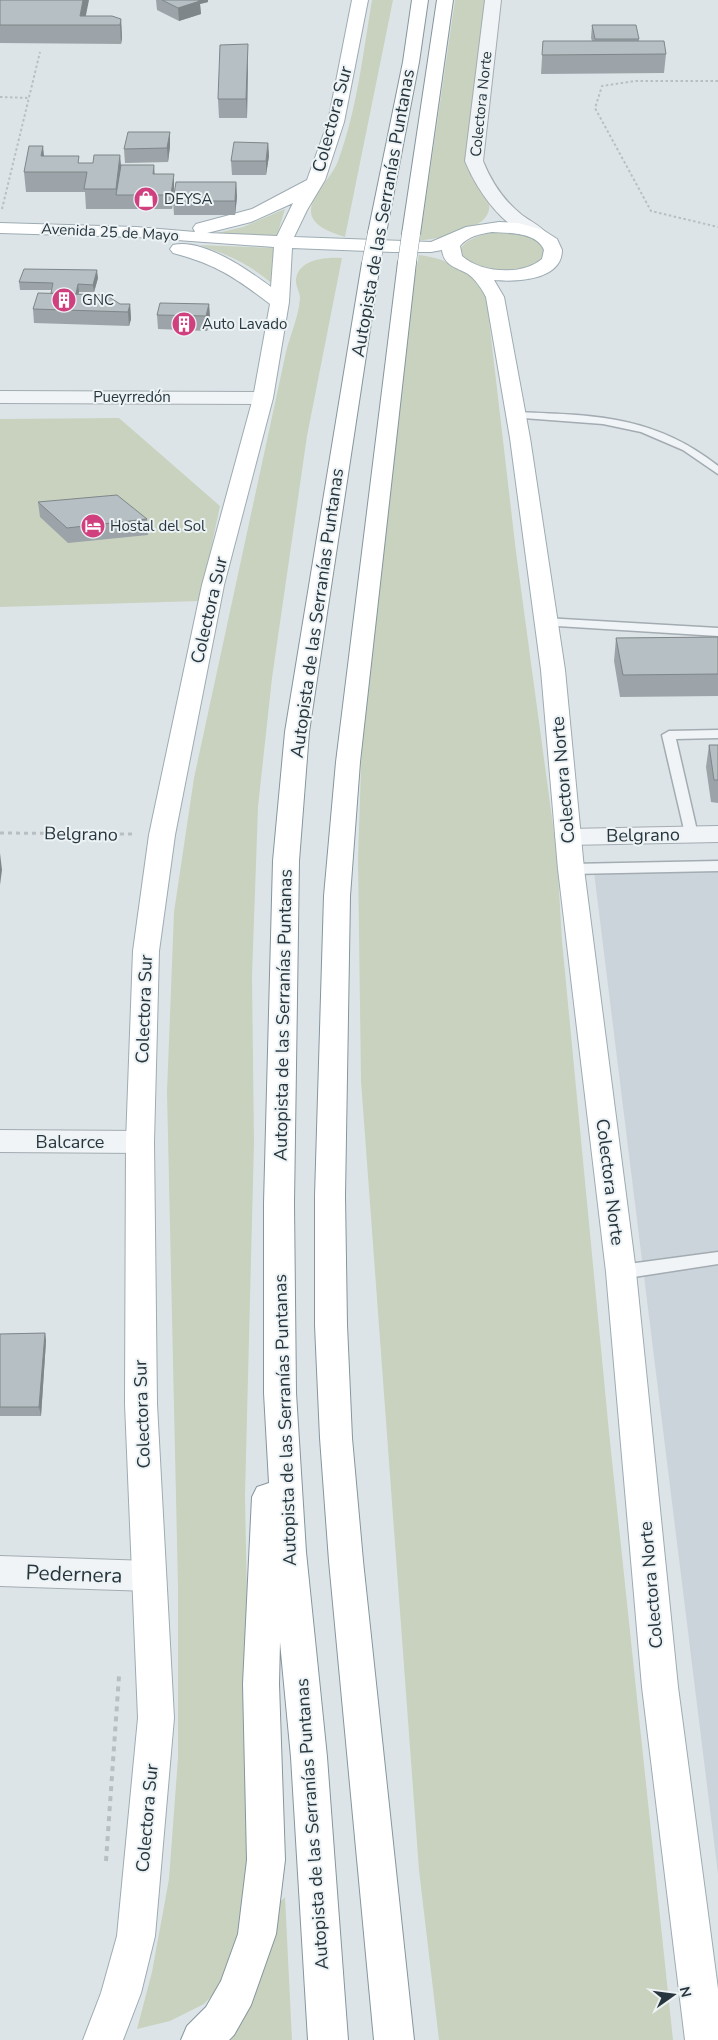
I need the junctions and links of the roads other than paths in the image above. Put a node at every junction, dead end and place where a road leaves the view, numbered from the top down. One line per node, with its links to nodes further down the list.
1 (360, 0): 5 (main road, Colectora Sur)
2 (420, 0): 13 (main road, Autopista de las Serranías Puntanas, bridge)
3 (445, 0): 13 (main road, Autopista de las Serranías Puntanas, bridge)
4 (494, 0): 6 (street, Colectora Norte)
5 (316, 180): 10 (main road); 12 (main road, Colectora Sur)
6 (498, 202): 8 (street); 9 (street, Colectora Norte)
7 (0, 228): 10 (main road, Avenida 25 de Mayo)
8 (469, 232): 9 (main road, Avenida 25 de Mayo); 13 (main road, Avenida 25 de Mayo); 14 (main road)
9 (538, 234): 15 (main road)
10 (136, 238): 11 (main road, Avenida 25 de Mayo); 12 (main road, Avenida 25 de Mayo); 16 (main road)
11 (0, 239)
12 (283, 242): 13 (main road, Avenida 25 de Mayo); 16 (main road, Colectora Sur)
13 (391, 257): 14 (main road, Avenida 25 de Mayo); 32 (main road, Autopista de las Serranías Puntanas); 40 (main road, Autopista de las Serranías Puntanas)
14 (466, 267): 15 (main road); 17 (main road, Colectora Norte)
15 (541, 268): 17 (main road)
16 (280, 302): 19 (main road, Colectora Sur)
17 (498, 326): 20 (main road, Colectora Norte)
18 (0, 397): 19 (street, Pueyrredón)
19 (263, 398): 31 (main road, Colectora Sur)
20 (514, 415): 21 (lane); 22 (main road, Colectora Norte)
21 (718, 471)
22 (545, 622): 23 (lane); 27 (main road, Colectora Norte)
23 (718, 632)
24 (718, 734): 25 (lane)
25 (691, 834): 26 (street, Belgrano); 27 (street, Belgrano)
26 (718, 834)
27 (568, 836): 29 (main road, Colectora Norte)
28 (718, 866): 29 (lane)
29 (571, 869): 34 (main road, Colectora Norte)
30 (0, 1141): 31 (street, Balcarce)
31 (140, 1142): 36 (main road, Colectora Sur)
32 (279, 1203): 38 (main road); 39 (main road, Autopista de las Serranías Puntanas)
33 (718, 1258): 34 (lane)
34 (621, 1272): 41 (main road, Colectora Norte)
35 (0, 1571): 36 (street, Pedernera)
36 (149, 1576): 37 (main road, Colectora Sur)
37 (103, 2040)
38 (201, 2040)
39 (328, 2040)
40 (394, 2040)
41 (705, 2040)

